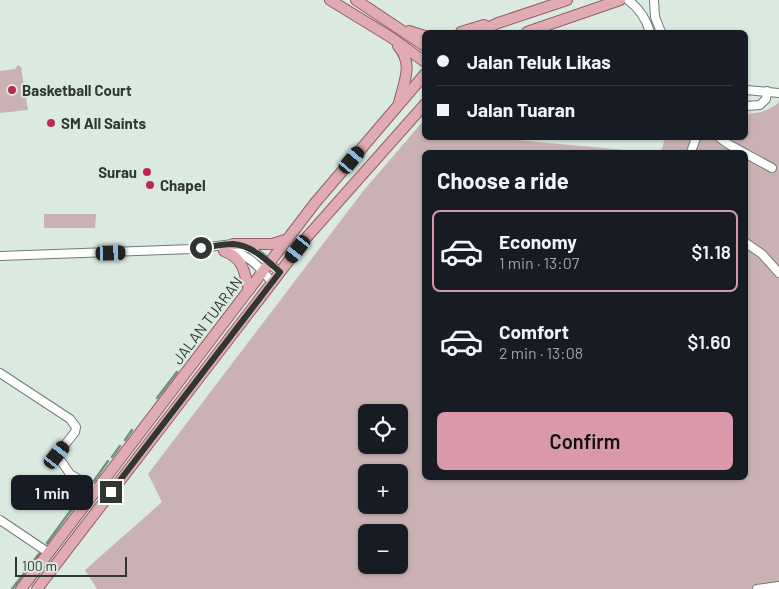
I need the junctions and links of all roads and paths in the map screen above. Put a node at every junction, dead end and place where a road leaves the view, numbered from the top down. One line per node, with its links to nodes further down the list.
1 (330, 0): 15 (main road)
2 (356, 0): 7 (main road)
3 (567, 0): 8 (main road)
4 (620, 0): 11 (main road)
5 (628, 0): 12 (street)
6 (654, 0): 13 (street)
7 (379, 16): 14 (main road); 16 (main road)
8 (498, 23): 9 (main road); 10 (main road)
9 (469, 30)
10 (482, 30)
11 (533, 30)
12 (649, 30)
13 (660, 30)
14 (422, 35)
15 (392, 38): 17 (main road); 22 (main road)
16 (422, 44)
17 (422, 60)
18 (422, 77): 22 (main road, JALAN TUARAN)
19 (748, 90): 20 (street)
20 (767, 91): 21 (street); 23 (street)
21 (779, 93)
22 (399, 104): 31 (main road, JALAN TUARAN)
23 (748, 106)
24 (422, 107): 39 (main road, JALAN TUARAN)
25 (723, 140): 26 (street)
26 (728, 144): 27 (street); 28 (street)
27 (728, 150)
28 (739, 150)
29 (748, 155): 30 (street)
30 (772, 168)
31 (288, 239): 32 (main road); 37 (main road, JALAN TUARAN)
32 (233, 244): 34 (street); 37 (street)
33 (748, 244): 40 (street)
34 (201, 248): 35 (street); 36 (street)
35 (224, 251): 38 (street); 42 (main road)
36 (0, 256)
37 (270, 263): 38 (main road, JALAN TUARAN); 39 (street)
38 (263, 272): 41 (street); 42 (main road, JALAN TUARAN)
39 (280, 272): 41 (main road, JALAN TUARAN)
40 (779, 273)
41 (272, 282): 45 (main road, JALAN TUARAN)
42 (249, 290): 44 (main road, JALAN TUARAN)
43 (0, 373): 46 (street)
44 (149, 422): 45 (main road); 46 (main road, JALAN TUARAN)
45 (158, 430): 51 (main road, JALAN TUARAN)
46 (96, 490): 48 (main road, JALAN TUARAN)
47 (0, 520): 48 (street)
48 (48, 553): 50 (main road, JALAN TUARAN)
49 (779, 586): 52 (street)
50 (21, 589)
51 (37, 589)
52 (757, 589)

